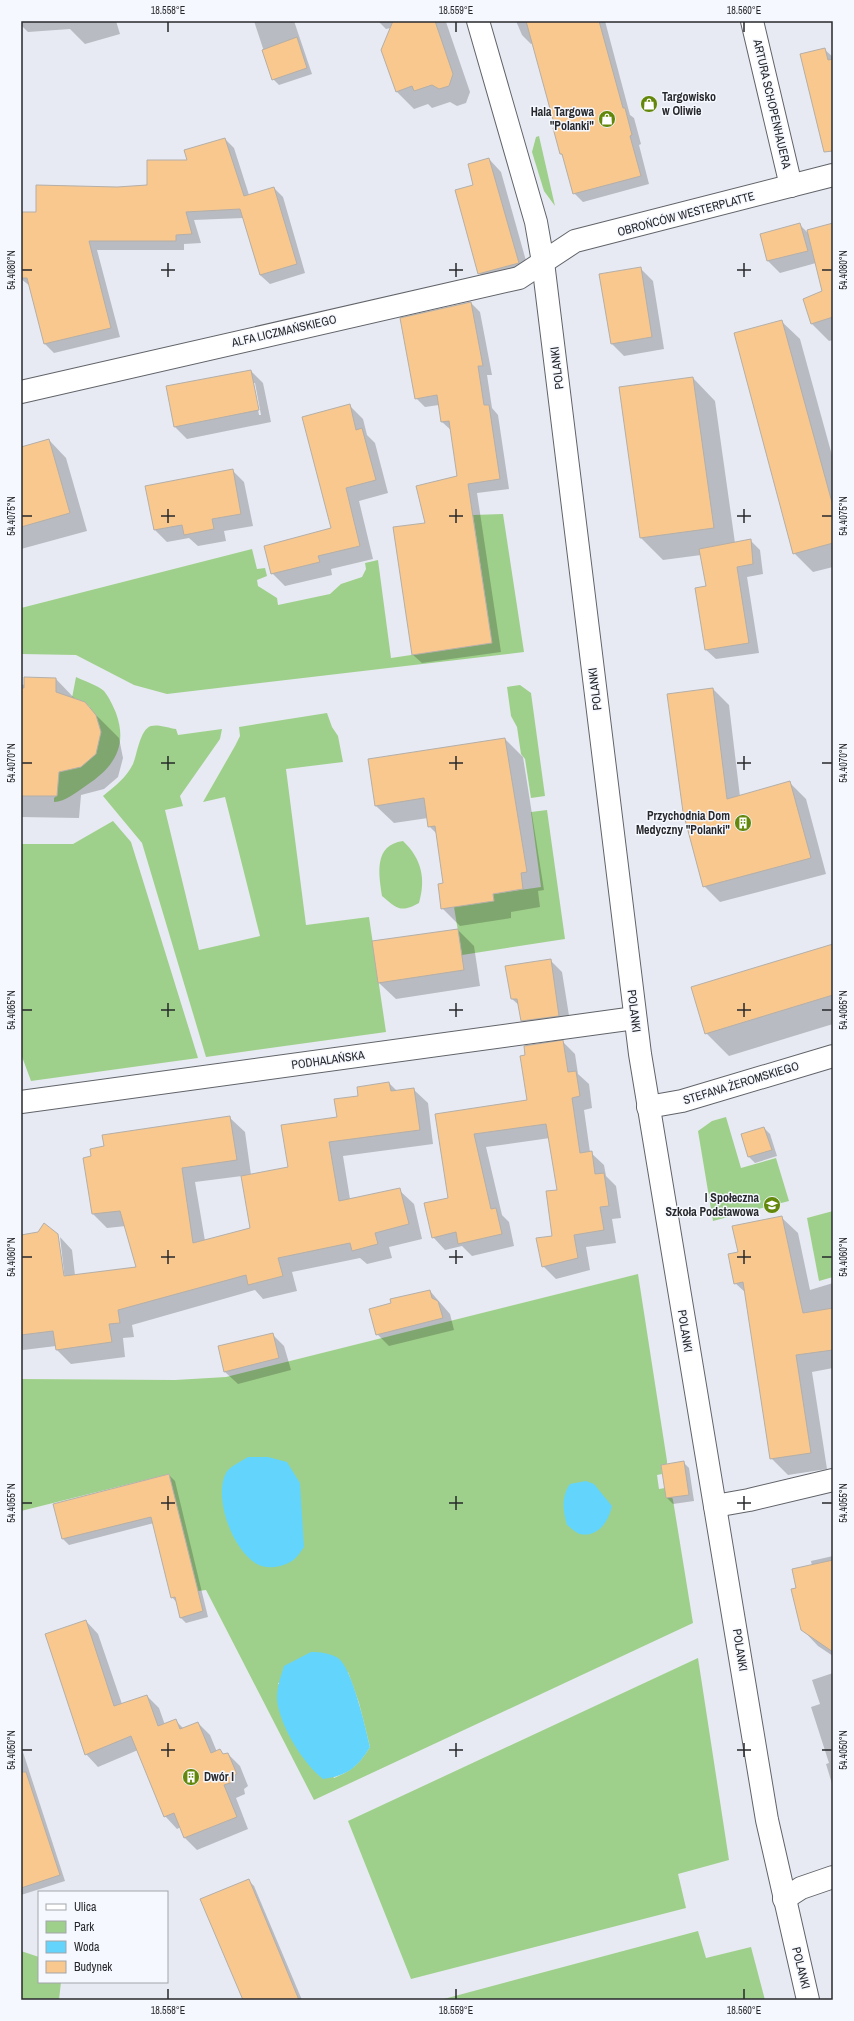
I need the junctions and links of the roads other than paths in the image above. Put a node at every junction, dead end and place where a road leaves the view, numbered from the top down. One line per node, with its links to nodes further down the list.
1 (478, 21): 5 (street, POLANKI)
2 (752, 21): 4 (street, ARTURA SCHOPENHAUERA)
3 (833, 175): 4 (street, OBROŃCÓW WESTERPLATTE)
4 (791, 186): 5 (street, OBROŃCÓW WESTERPLATTE)
5 (543, 262): 6 (street, ALFA LICZMAŃSKIEGO); 7 (street, POLANKI)
6 (21, 392)
7 (635, 1018): 9 (street, PODHALAŃSKA); 10 (street, POLANKI)
8 (833, 1056): 10 (street, STEFANA ŻEROMSKIEGO)
9 (21, 1102)
10 (648, 1107): 12 (street, POLANKI)
11 (833, 1480): 12 (street)
12 (715, 1506): 14 (street, POLANKI)
13 (833, 1877): 14 (street)
14 (784, 1899): 15 (street, POLANKI)
15 (808, 2000)

